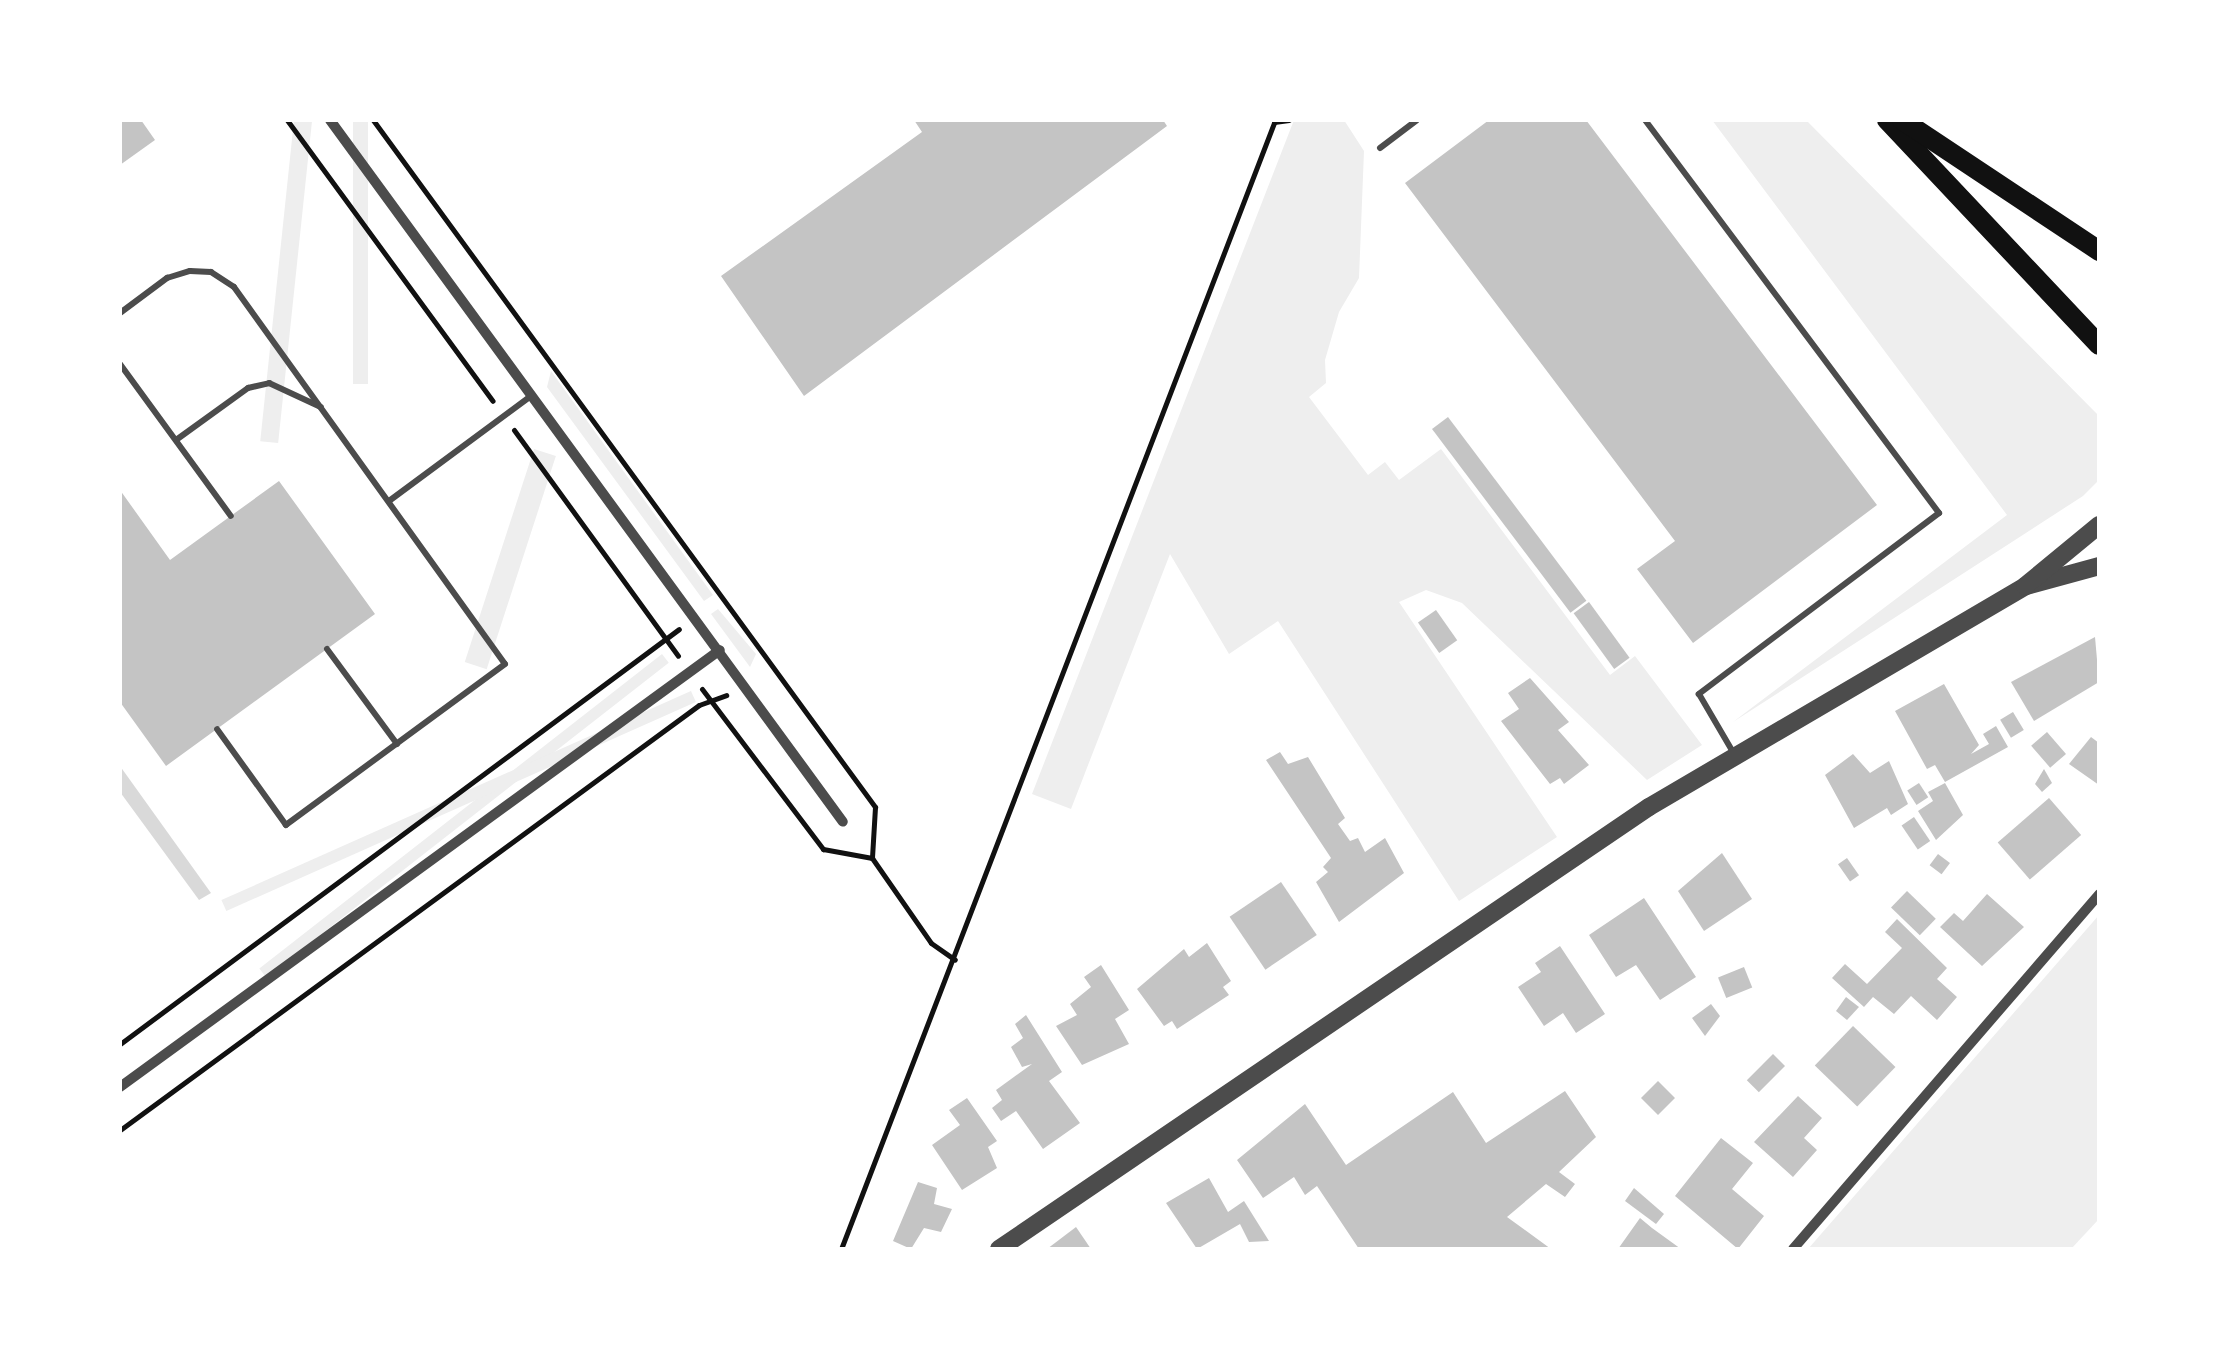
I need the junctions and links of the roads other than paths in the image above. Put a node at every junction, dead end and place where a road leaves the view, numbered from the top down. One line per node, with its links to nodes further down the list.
1 (330, 120): 11 (street)
2 (1417, 120): 6 (lane)
3 (1645, 120): 23 (lane)
4 (1887, 120): 9 (main road)
5 (1902, 120): 7 (main road)
6 (1380, 148)
7 (2099, 251)
8 (120, 313): 12 (lane)
9 (2099, 345)
10 (120, 364): 13 (lane)
11 (531, 396): 14 (lane); 20 (street)
12 (322, 408): 13 (lane); 14 (lane)
13 (176, 440): 15 (lane)
14 (390, 501): 22 (lane)
15 (230, 516)
16 (2099, 525): 18 (street)
17 (2099, 566): 18 (street)
18 (2025, 586): 23 (street)
19 (328, 649): 22 (lane)
20 (720, 650): 24 (street); 26 (street)
21 (216, 729): 22 (lane)
22 (397, 744)
23 (1734, 754): 27 (street)
24 (844, 822)
25 (2099, 894): 28 (street)
26 (120, 1087)
27 (1000, 1249)
28 (1793, 1249)

